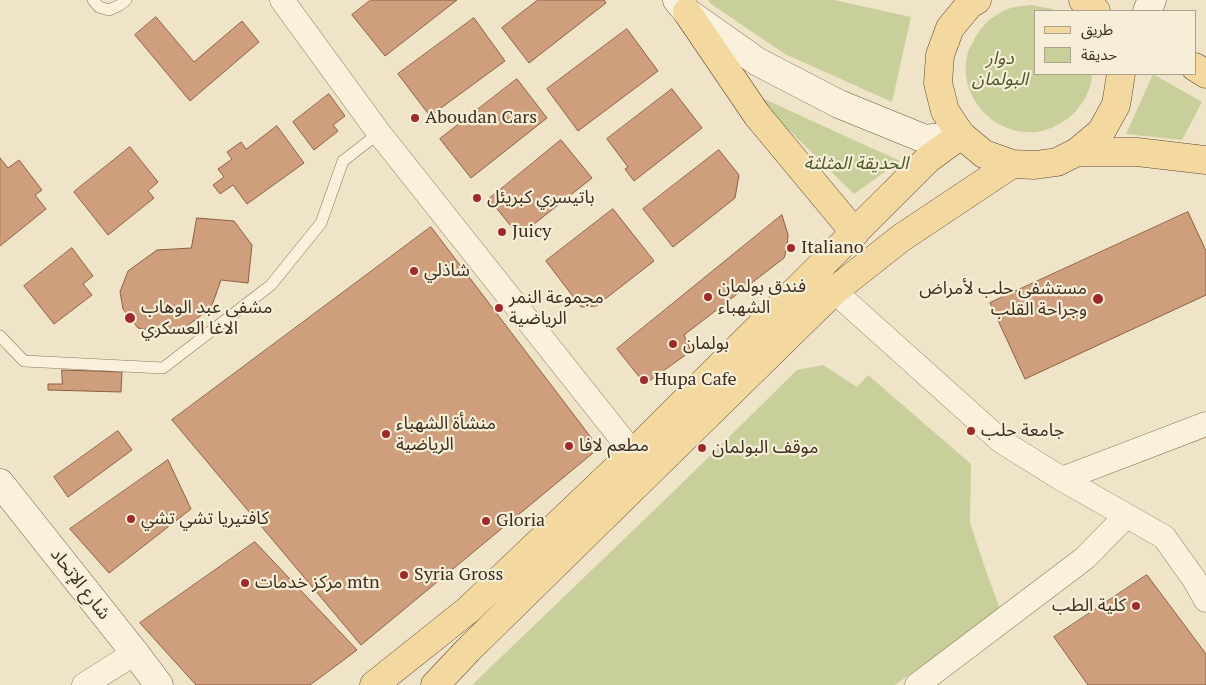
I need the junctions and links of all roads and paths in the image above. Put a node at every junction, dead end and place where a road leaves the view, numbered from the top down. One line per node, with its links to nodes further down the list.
1 (93, 0): 2 (lane)
2 (126, 0)
3 (282, 0): 9 (street)
4 (977, 0): 10 (main road)
5 (1083, 0): 7 (main road)
6 (682, 6): 10 (street); 14 (main road)
7 (1095, 10)
8 (1122, 75): 11 (main road)
9 (379, 133): 16 (lane); 18 (street)
10 (961, 135): 13 (main road); 14 (main road)
11 (1077, 152): 12 (main road); 13 (main road)
12 (1206, 160)
13 (1012, 164): 15 (main road)
14 (854, 233): 18 (main road)
15 (834, 291): 19 (street); 27 (main road)
16 (0, 336)
17 (1206, 424): 19 (street)
18 (633, 453): 26 (main road)
19 (1062, 479): 21 (street)
20 (0, 483): 23 (street, شارع الإتحاد)
21 (1126, 516): 22 (street); 28 (street)
22 (1206, 600)
23 (135, 653): 24 (street); 25 (street, شارع الإتحاد)
24 (84, 685)
25 (158, 685)
26 (374, 685)
27 (435, 685)
28 (916, 685)

